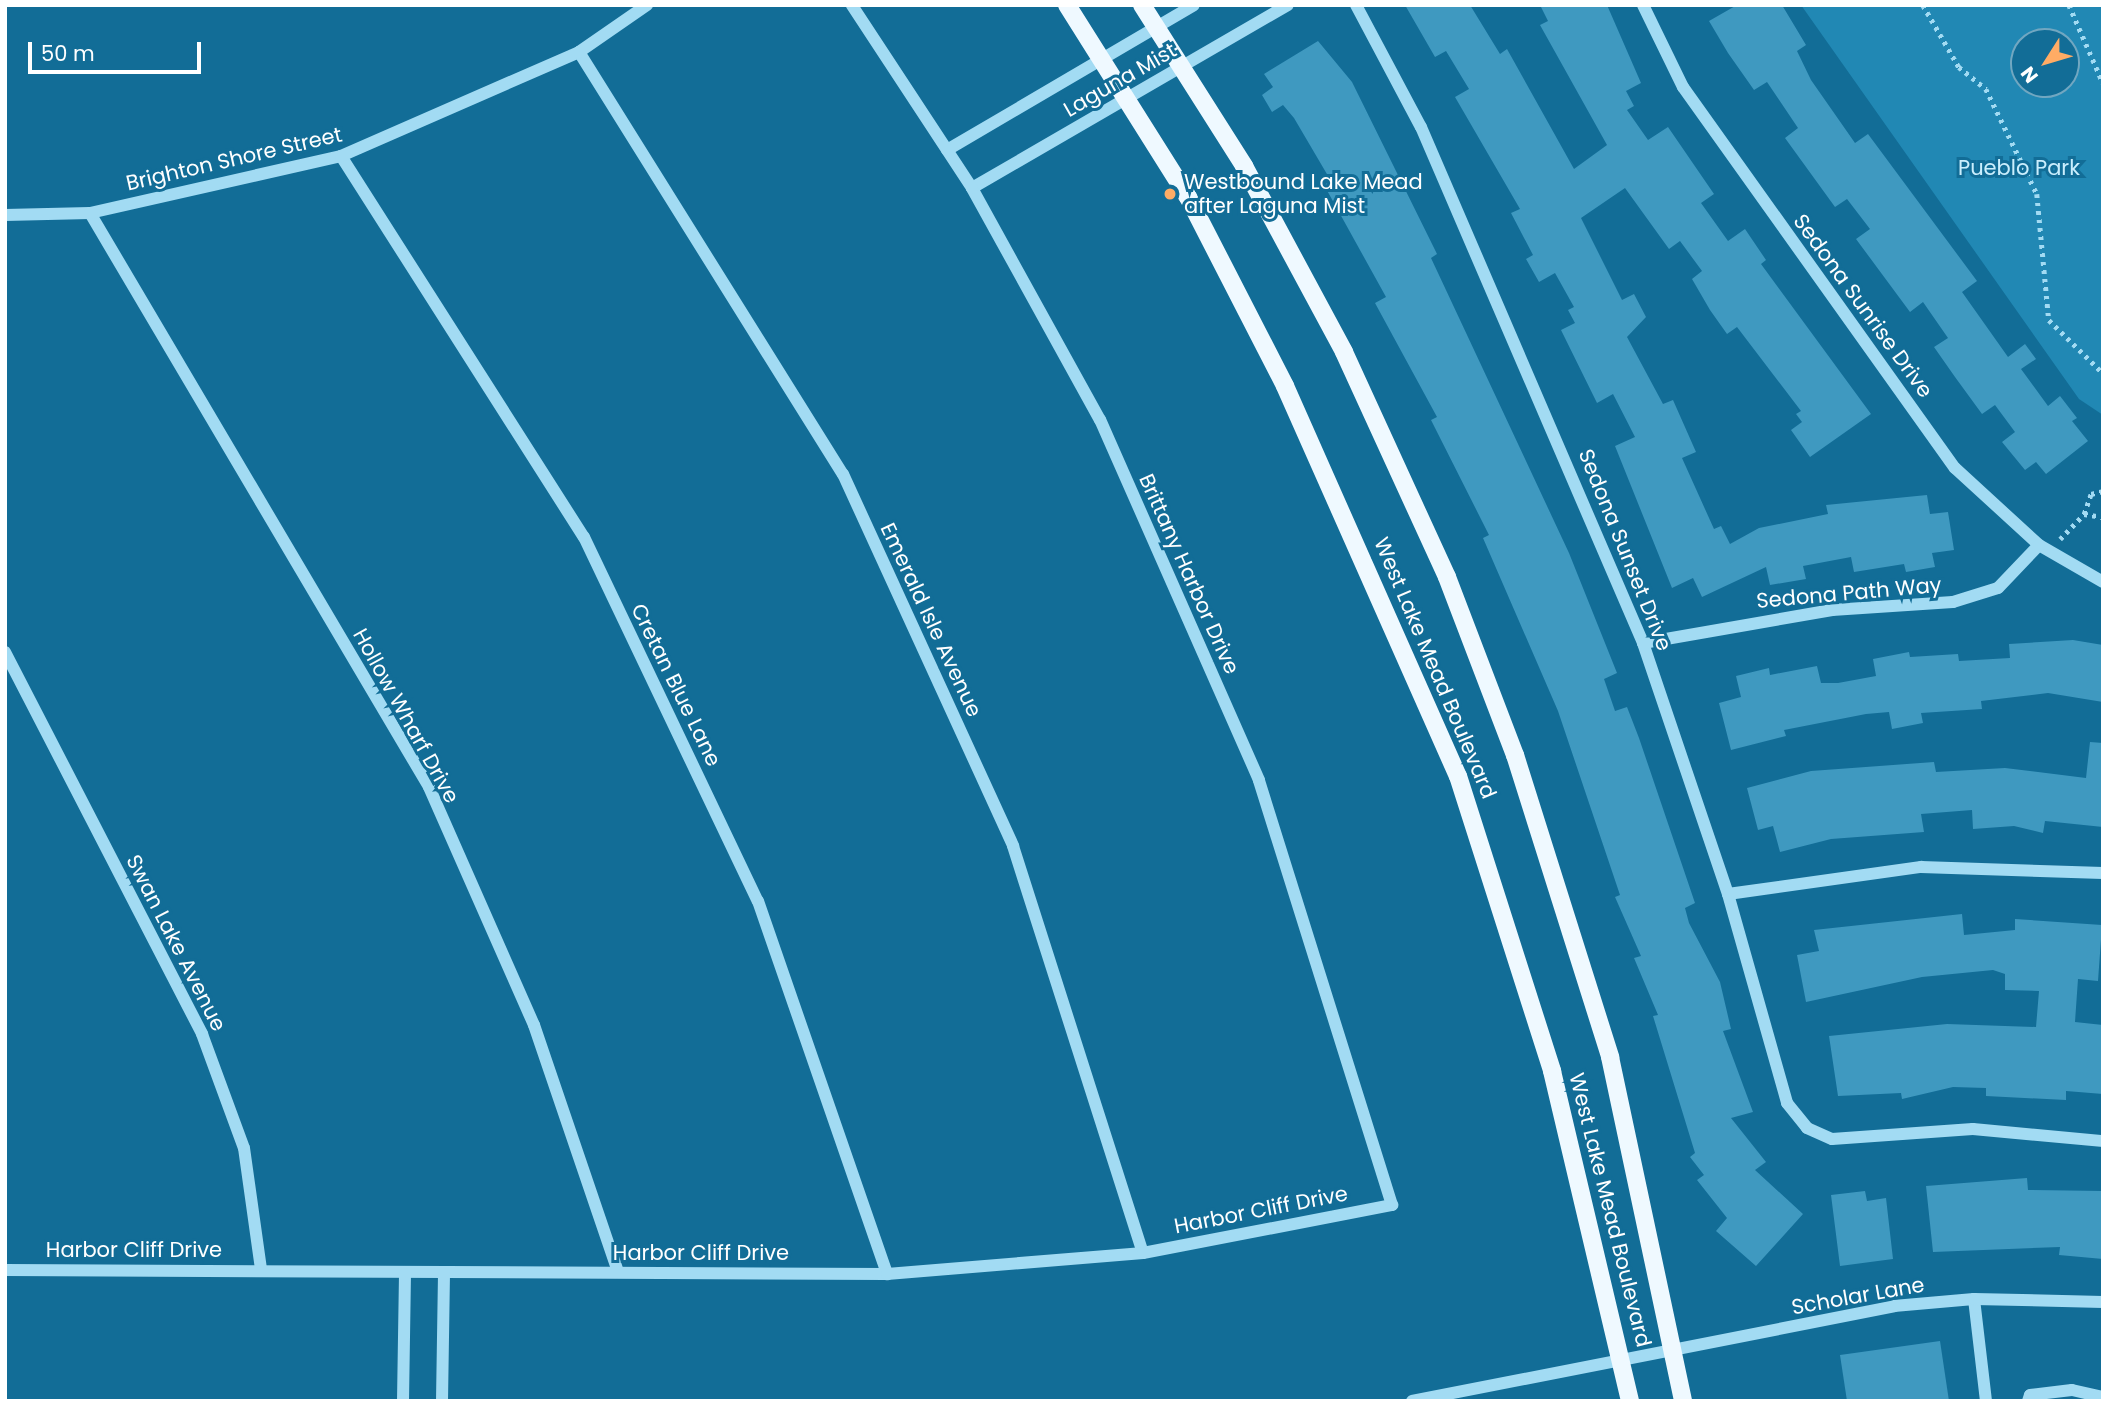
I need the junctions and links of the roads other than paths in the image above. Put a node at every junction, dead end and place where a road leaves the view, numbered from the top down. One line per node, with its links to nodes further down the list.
1 (647, 5): 10 (street, Brighton Shore Street)
2 (852, 5): 14 (street, Brittany Harbor Drive)
3 (1067, 5): 11 (main road, West Lake Mead Boulevard)
4 (1142, 5): 9 (main road, West Lake Mead Boulevard)
5 (1194, 5): 9 (street, Laguna Mist)
6 (1288, 5): 12 (street, Laguna Mist)
7 (1356, 5): 21 (street, Sedona Sunset Drive)
8 (1643, 5): 19 (street, Sedona Sunrise Drive)
9 (1157, 28): 11 (street, Laguna Mist); 12 (main road, West Lake Mead Boulevard)
10 (579, 52): 15 (street, Brighton Shore Street); 27 (street, Emerald Isle Avenue)
11 (1104, 61): 13 (main road, West Lake Mead Boulevard); 14 (street, Laguna Mist)
12 (1181, 66): 13 (street, Laguna Mist); 36 (main road, West Lake Mead Boulevard)
13 (1129, 96): 16 (street, Laguna Mist); 37 (main road, West Lake Mead Boulevard)
14 (947, 150): 16 (street, Brittany Harbor Drive)
15 (341, 156): 17 (street, Brighton Shore Street); 33 (street, Cretan Blue Lane)
16 (972, 188): 26 (street, Brittany Harbor Drive)
17 (90, 213): 18 (street, Brighton Shore Street); 30 (street, Hollow Wharf Drive)
18 (5, 215)
19 (2039, 545): 20 (street, Sedona Sunrise Drive); 21 (street, Sedona Path Way)
20 (2103, 582)
21 (1643, 643): 24 (street, Sedona Sunset Drive)
22 (5, 652): 28 (street, Swan Lake Avenue)
23 (2103, 873): 24 (street)
24 (1728, 894): 25 (street, Sedona Sunset Drive)
25 (2103, 1140)
26 (1392, 1205): 27 (street, Harbor Cliff Drive)
27 (1143, 1253): 33 (street, Harbor Cliff Drive)
28 (261, 1269): 29 (street, Harbor Cliff Drive); 31 (street, Harbor Cliff Drive)
29 (5, 1270)
30 (618, 1272): 32 (street, Harbor Cliff Drive); 33 (street, Harbor Cliff Drive)
31 (405, 1274): 32 (street, Harbor Cliff Drive); 39 (street)
32 (444, 1274): 40 (street)
33 (887, 1274)
34 (1974, 1299): 35 (street, Scholar Lane); 36 (street, Scholar Lane); 44 (street)
35 (2103, 1302)
36 (1674, 1350): 37 (street, Scholar Lane); 43 (main road, West Lake Mead Boulevard)
37 (1623, 1360): 41 (street, Scholar Lane); 42 (main road, West Lake Mead Boulevard)
38 (2103, 1397): 45 (street)
39 (403, 1401)
40 (442, 1401)
41 (1412, 1401)
42 (1630, 1401)
43 (1682, 1401)
44 (1986, 1401)
45 (2028, 1401)

